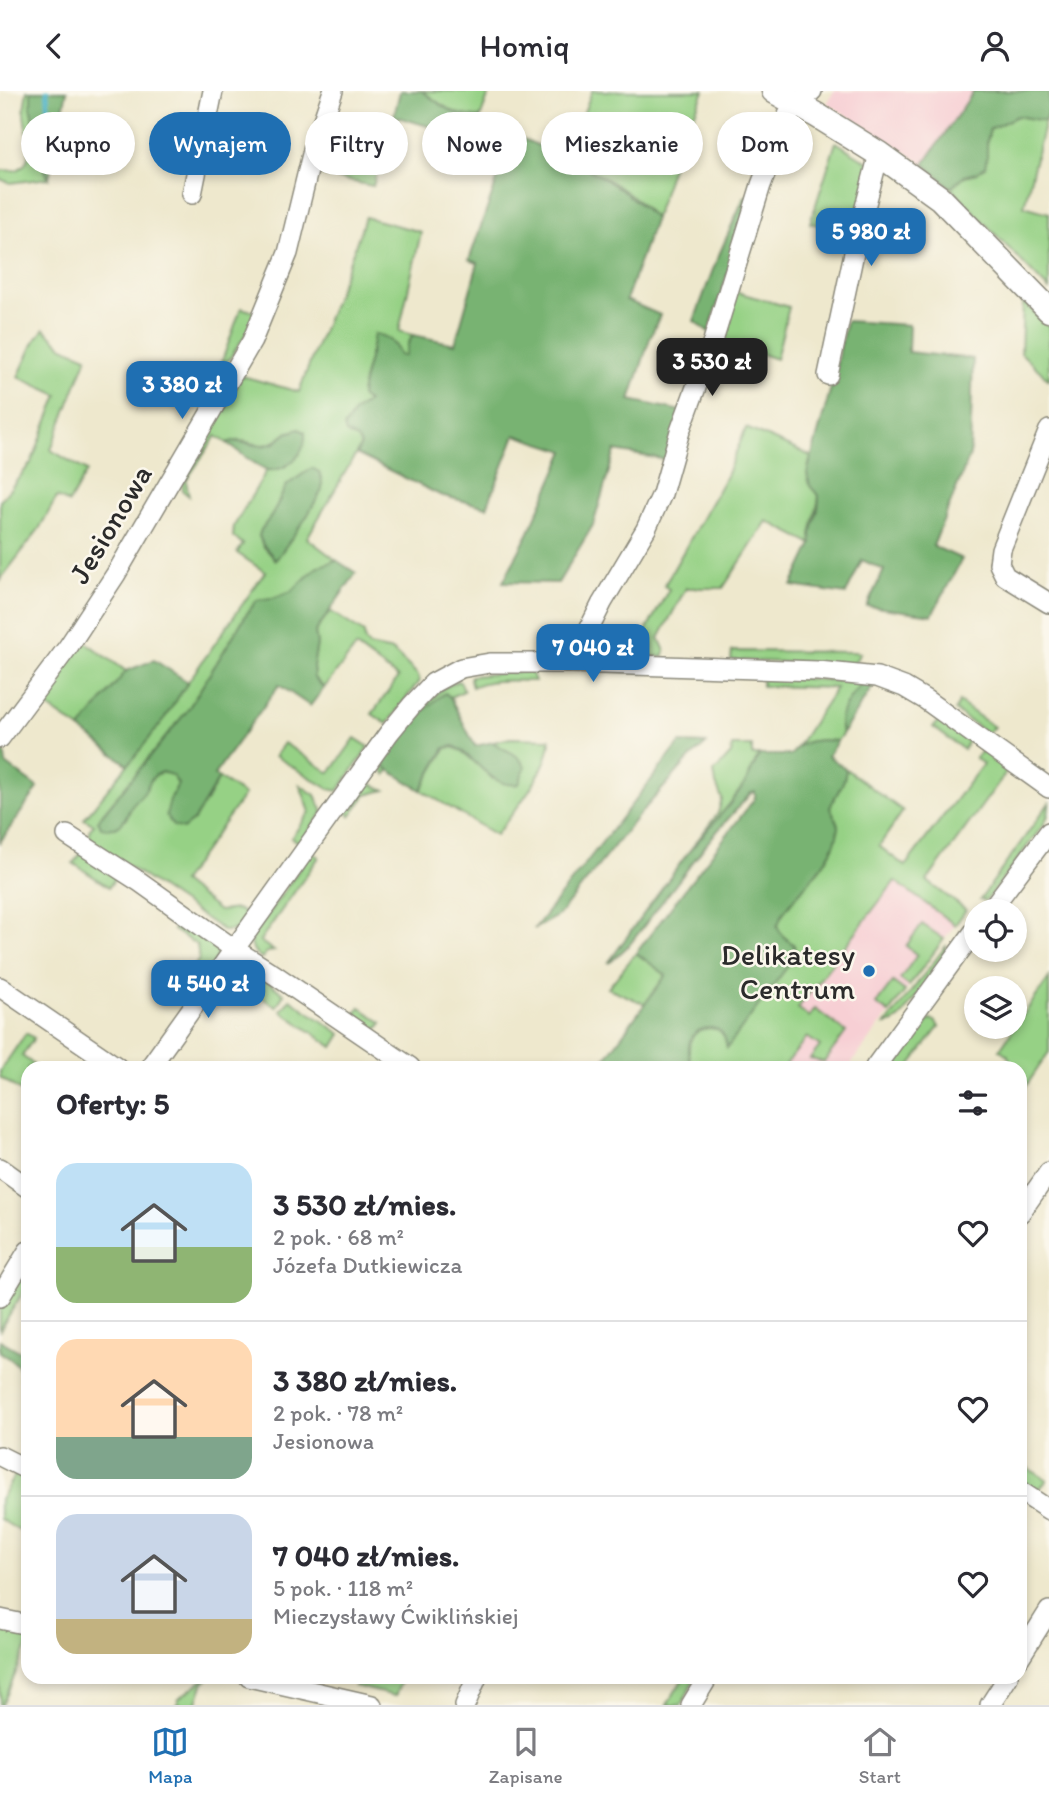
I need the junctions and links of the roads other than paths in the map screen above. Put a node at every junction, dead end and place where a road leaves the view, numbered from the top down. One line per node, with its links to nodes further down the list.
1 (213, 91): 5 (street)
2 (333, 91): 11 (street, Jesionowa)
3 (794, 95): 4 (street); 10 (street)
4 (879, 154): 6 (street); 7 (street)
5 (192, 194)
6 (1049, 310)
7 (828, 375)
8 (1049, 430): 9 (street)
9 (1049, 603)
10 (572, 663): 12 (street); 17 (street)
11 (0, 738)
12 (1049, 788)
13 (1049, 832): 15 (street)
14 (67, 835): 17 (street)
15 (999, 899)
16 (964, 945): 22 (street)
17 (234, 949): 20 (street); 21 (street)
18 (0, 987): 19 (street)
19 (108, 1061)
20 (154, 1061)
21 (401, 1061)
22 (879, 1061)
23 (0, 1168): 25 (street)
24 (1049, 1172): 26 (street)
25 (21, 1183)
26 (1027, 1203)
27 (21, 1262): 28 (street)
28 (0, 1297)
29 (0, 1456): 30 (street)
30 (21, 1466)
31 (1027, 1496): 32 (street)
32 (1049, 1510)
33 (1049, 1611): 36 (street)
34 (0, 1619): 35 (street)
35 (21, 1624)
36 (1027, 1646)
37 (280, 1684): 41 (street)
38 (474, 1684): 42 (street)
39 (704, 1684): 43 (street)
40 (1004, 1684): 44 (street)
41 (372, 1705)
42 (465, 1705)
43 (691, 1705)
44 (990, 1705)

